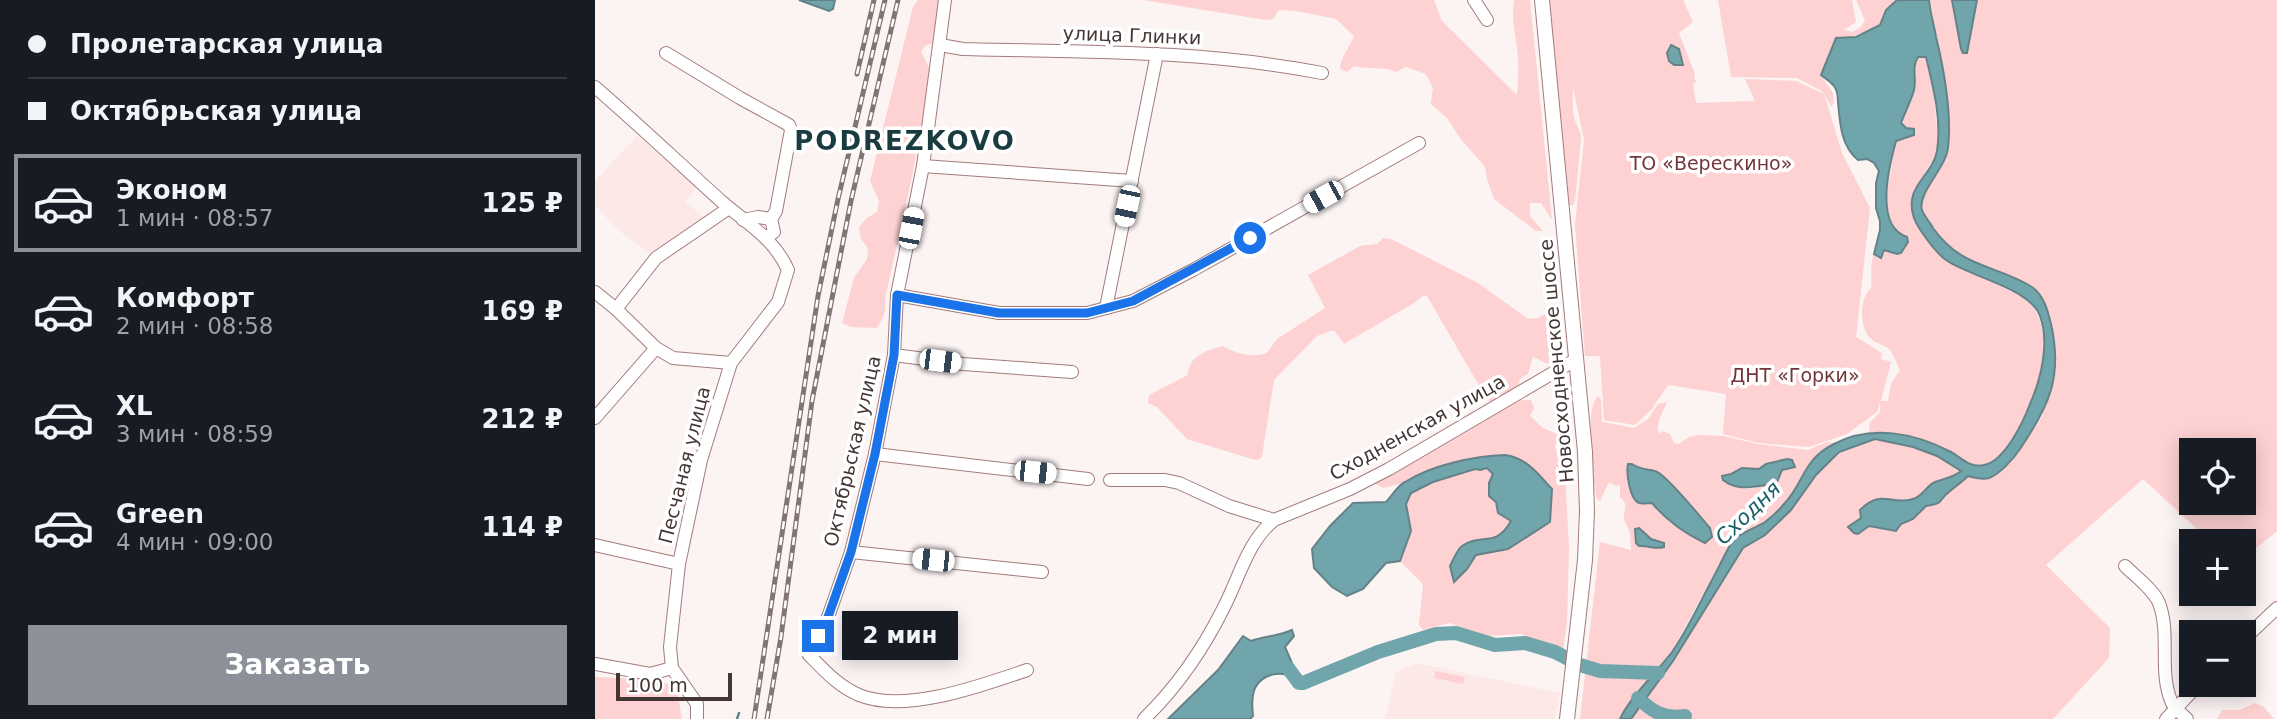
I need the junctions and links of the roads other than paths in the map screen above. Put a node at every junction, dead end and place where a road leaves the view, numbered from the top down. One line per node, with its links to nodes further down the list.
1 (945, 0): 5 (street, Октябрьская улица)
2 (1474, 0): 4 (street)
3 (1542, 0): 23 (main road, Новосходненское шоссе)
4 (1486, 20)
5 (940, 45): 7 (street, улица Глинки); 11 (street, Октябрьская улица)
6 (666, 53): 14 (street)
7 (1157, 54): 8 (street, улица Глинки); 12 (street)
8 (1322, 73)
9 (598, 95): 13 (street)
10 (1419, 143): 19 (street)
11 (923, 166): 12 (street); 18 (street, Октябрьская улица)
12 (1132, 181): 19 (street)
13 (729, 208): 15 (street); 20 (street)
14 (771, 219): 15 (street); 16 (street)
15 (743, 220): 16 (street)
16 (766, 238): 24 (street, Песчаная улица)
17 (595, 292): 20 (street)
18 (897, 295): 19 (street); 22 (street, Октябрьская улица)
19 (1106, 308)
20 (616, 309): 21 (street)
21 (656, 348): 24 (street); 26 (street)
22 (894, 355): 25 (street); 27 (street, Октябрьская улица)
23 (1576, 360): 30 (street, Сходненская улица); 45 (main road, Новосходненское шоссе)
24 (731, 363): 33 (street, Песчаная улица)
25 (1072, 372)
26 (595, 418)
27 (875, 454): 28 (street); 32 (street, Октябрьская улица)
28 (1088, 478)
29 (1110, 480): 30 (street)
30 (1274, 520): 44 (street)
31 (595, 545): 33 (street)
32 (851, 552): 35 (street); 40 (street, Октябрьская улица)
33 (679, 564): 39 (street, Песчаная улица)
34 (2125, 566): 42 (street)
35 (1042, 572)
36 (2277, 608): 37 (street)
37 (2256, 628)
38 (595, 664): 39 (street)
39 (672, 668): 43 (street)
40 (1027, 670)
41 (2187, 697): 42 (street)
42 (2176, 709): 46 (street); 47 (street)
43 (697, 719)
44 (1144, 719)
45 (1567, 719)
46 (2166, 719)
47 (2187, 719)

